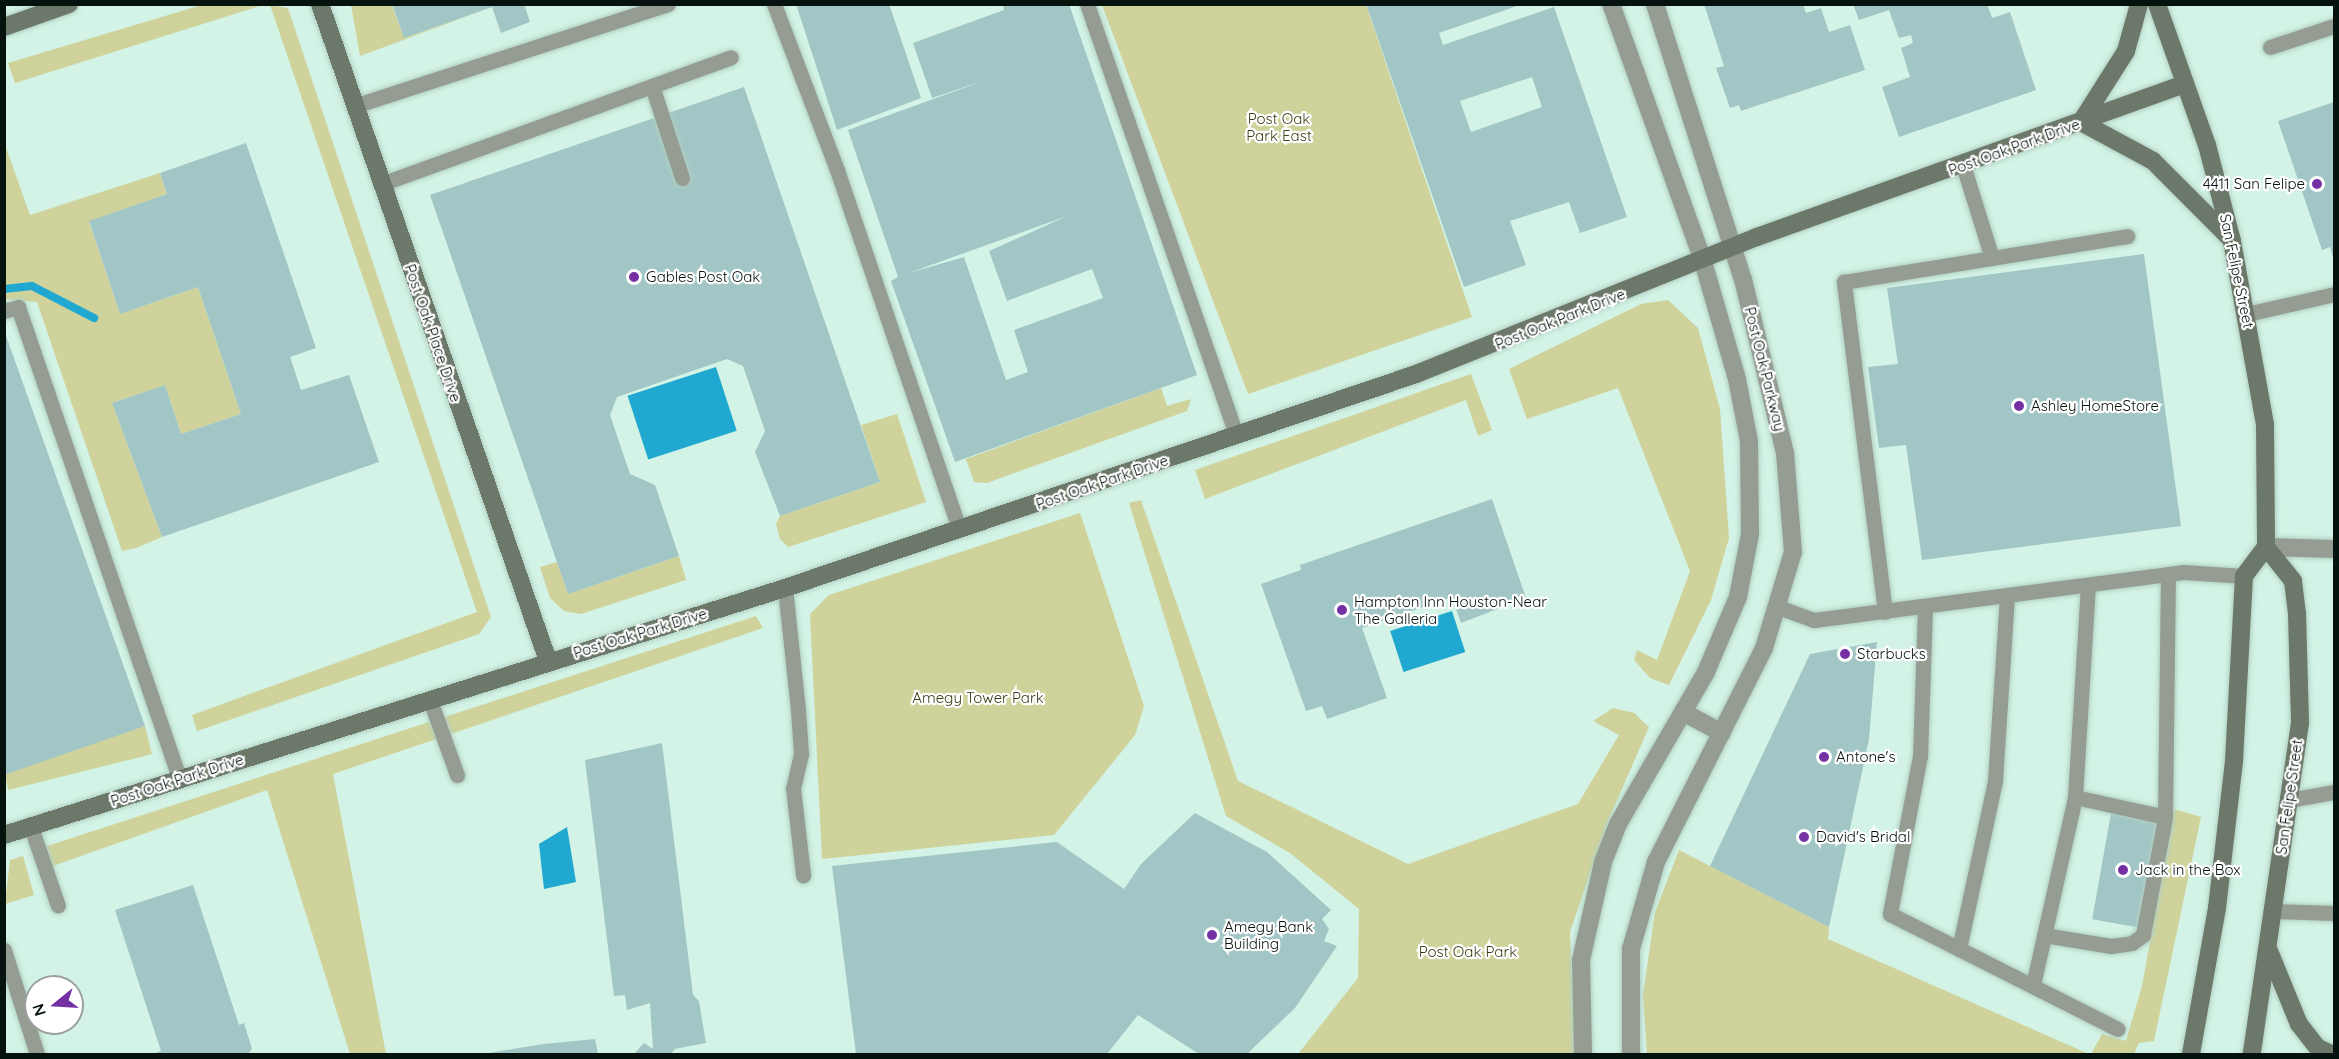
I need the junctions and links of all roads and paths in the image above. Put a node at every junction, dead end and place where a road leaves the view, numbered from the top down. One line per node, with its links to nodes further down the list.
1 (69, 4): 11 (street)
2 (320, 4): 16 (street, Post Oak Place Drive)
3 (668, 4): 16 (lane)
4 (774, 4): 30 (lane)
5 (1087, 4): 29 (lane)
6 (1611, 4): 24 (street, Post Oak Parkway)
7 (1655, 4): 23 (street, Post Oak Parkway)
8 (2139, 4): 17 (street)
9 (2157, 4): 14 (street, San Felipe Street)
10 (2334, 26): 12 (lane)
11 (4, 27)
12 (2270, 47)
13 (731, 57): 15 (lane)
14 (2184, 84): 17 (street, Post Oak Park Drive); 22 (street, San Felipe Street)
15 (652, 86): 19 (lane); 20 (lane)
16 (354, 106): 20 (street, Post Oak Place Drive)
17 (2081, 122): 18 (street, Post Oak Park Drive); 22 (street)
18 (1963, 165): 23 (street, Post Oak Park Drive); 25 (lane)
19 (682, 178)
20 (381, 184): 41 (street, Post Oak Place Drive)
21 (2127, 236): 25 (lane)
22 (2232, 241): 28 (street, San Felipe Street)
23 (1734, 247): 24 (street, Post Oak Park Drive); 38 (street, Post Oak Parkway)
24 (1702, 258): 29 (street, Post Oak Park Drive); 43 (street, Post Oak Parkway)
25 (1992, 258): 40 (lane)
26 (2334, 294): 28 (lane)
27 (4, 311): 46 (lane)
28 (2247, 314): 31 (street, San Felipe Street)
29 (1236, 435): 30 (street, Post Oak Park Drive)
30 (959, 530): 36 (street, Post Oak Park Drive)
31 (2266, 547): 32 (street); 34 (street); 49 (street, San Felipe Street)
32 (2334, 549)
33 (2168, 574): 34 (lane); 35 (lane); 50 (lane)
34 (2244, 576): 66 (street)
35 (2088, 585): 37 (lane); 48 (lane)
36 (785, 588): 41 (street, Post Oak Park Drive); 53 (lane)
37 (2007, 596): 39 (lane); 59 (lane)
38 (1778, 607): 40 (lane); 44 (street, Post Oak Parkway)
39 (1925, 607): 40 (lane); 59 (lane)
40 (1886, 612)
41 (548, 662): 42 (street, Post Oak Park Drive)
42 (430, 700): 45 (lane); 46 (street, Post Oak Park Drive)
43 (1683, 711): 44 (street); 64 (street, Post Oak Parkway)
44 (1722, 733): 65 (street, Post Oak Parkway)
45 (457, 775)
46 (180, 779): 51 (street, Post Oak Park Drive)
47 (2334, 792): 49 (lane)
48 (2075, 797): 50 (lane); 57 (lane)
49 (2289, 800): 55 (street, San Felipe Street)
50 (2165, 817): 57 (lane)
51 (31, 827): 52 (street, Post Oak Park Drive); 54 (lane)
52 (4, 835)
53 (803, 875)
54 (58, 906)
55 (2273, 911): 56 (lane); 58 (street, San Felipe Street)
56 (2334, 913)
57 (2044, 935): 61 (lane)
58 (2268, 948): 67 (street, San Felipe Street); 68 (street)
59 (1959, 949): 61 (lane)
60 (4, 950): 63 (lane)
61 (2032, 985): 62 (lane)
62 (2118, 1029)
63 (37, 1054)
64 (1583, 1054)
65 (1631, 1054)
66 (2192, 1054)
67 (2252, 1054)
68 (2331, 1054)

